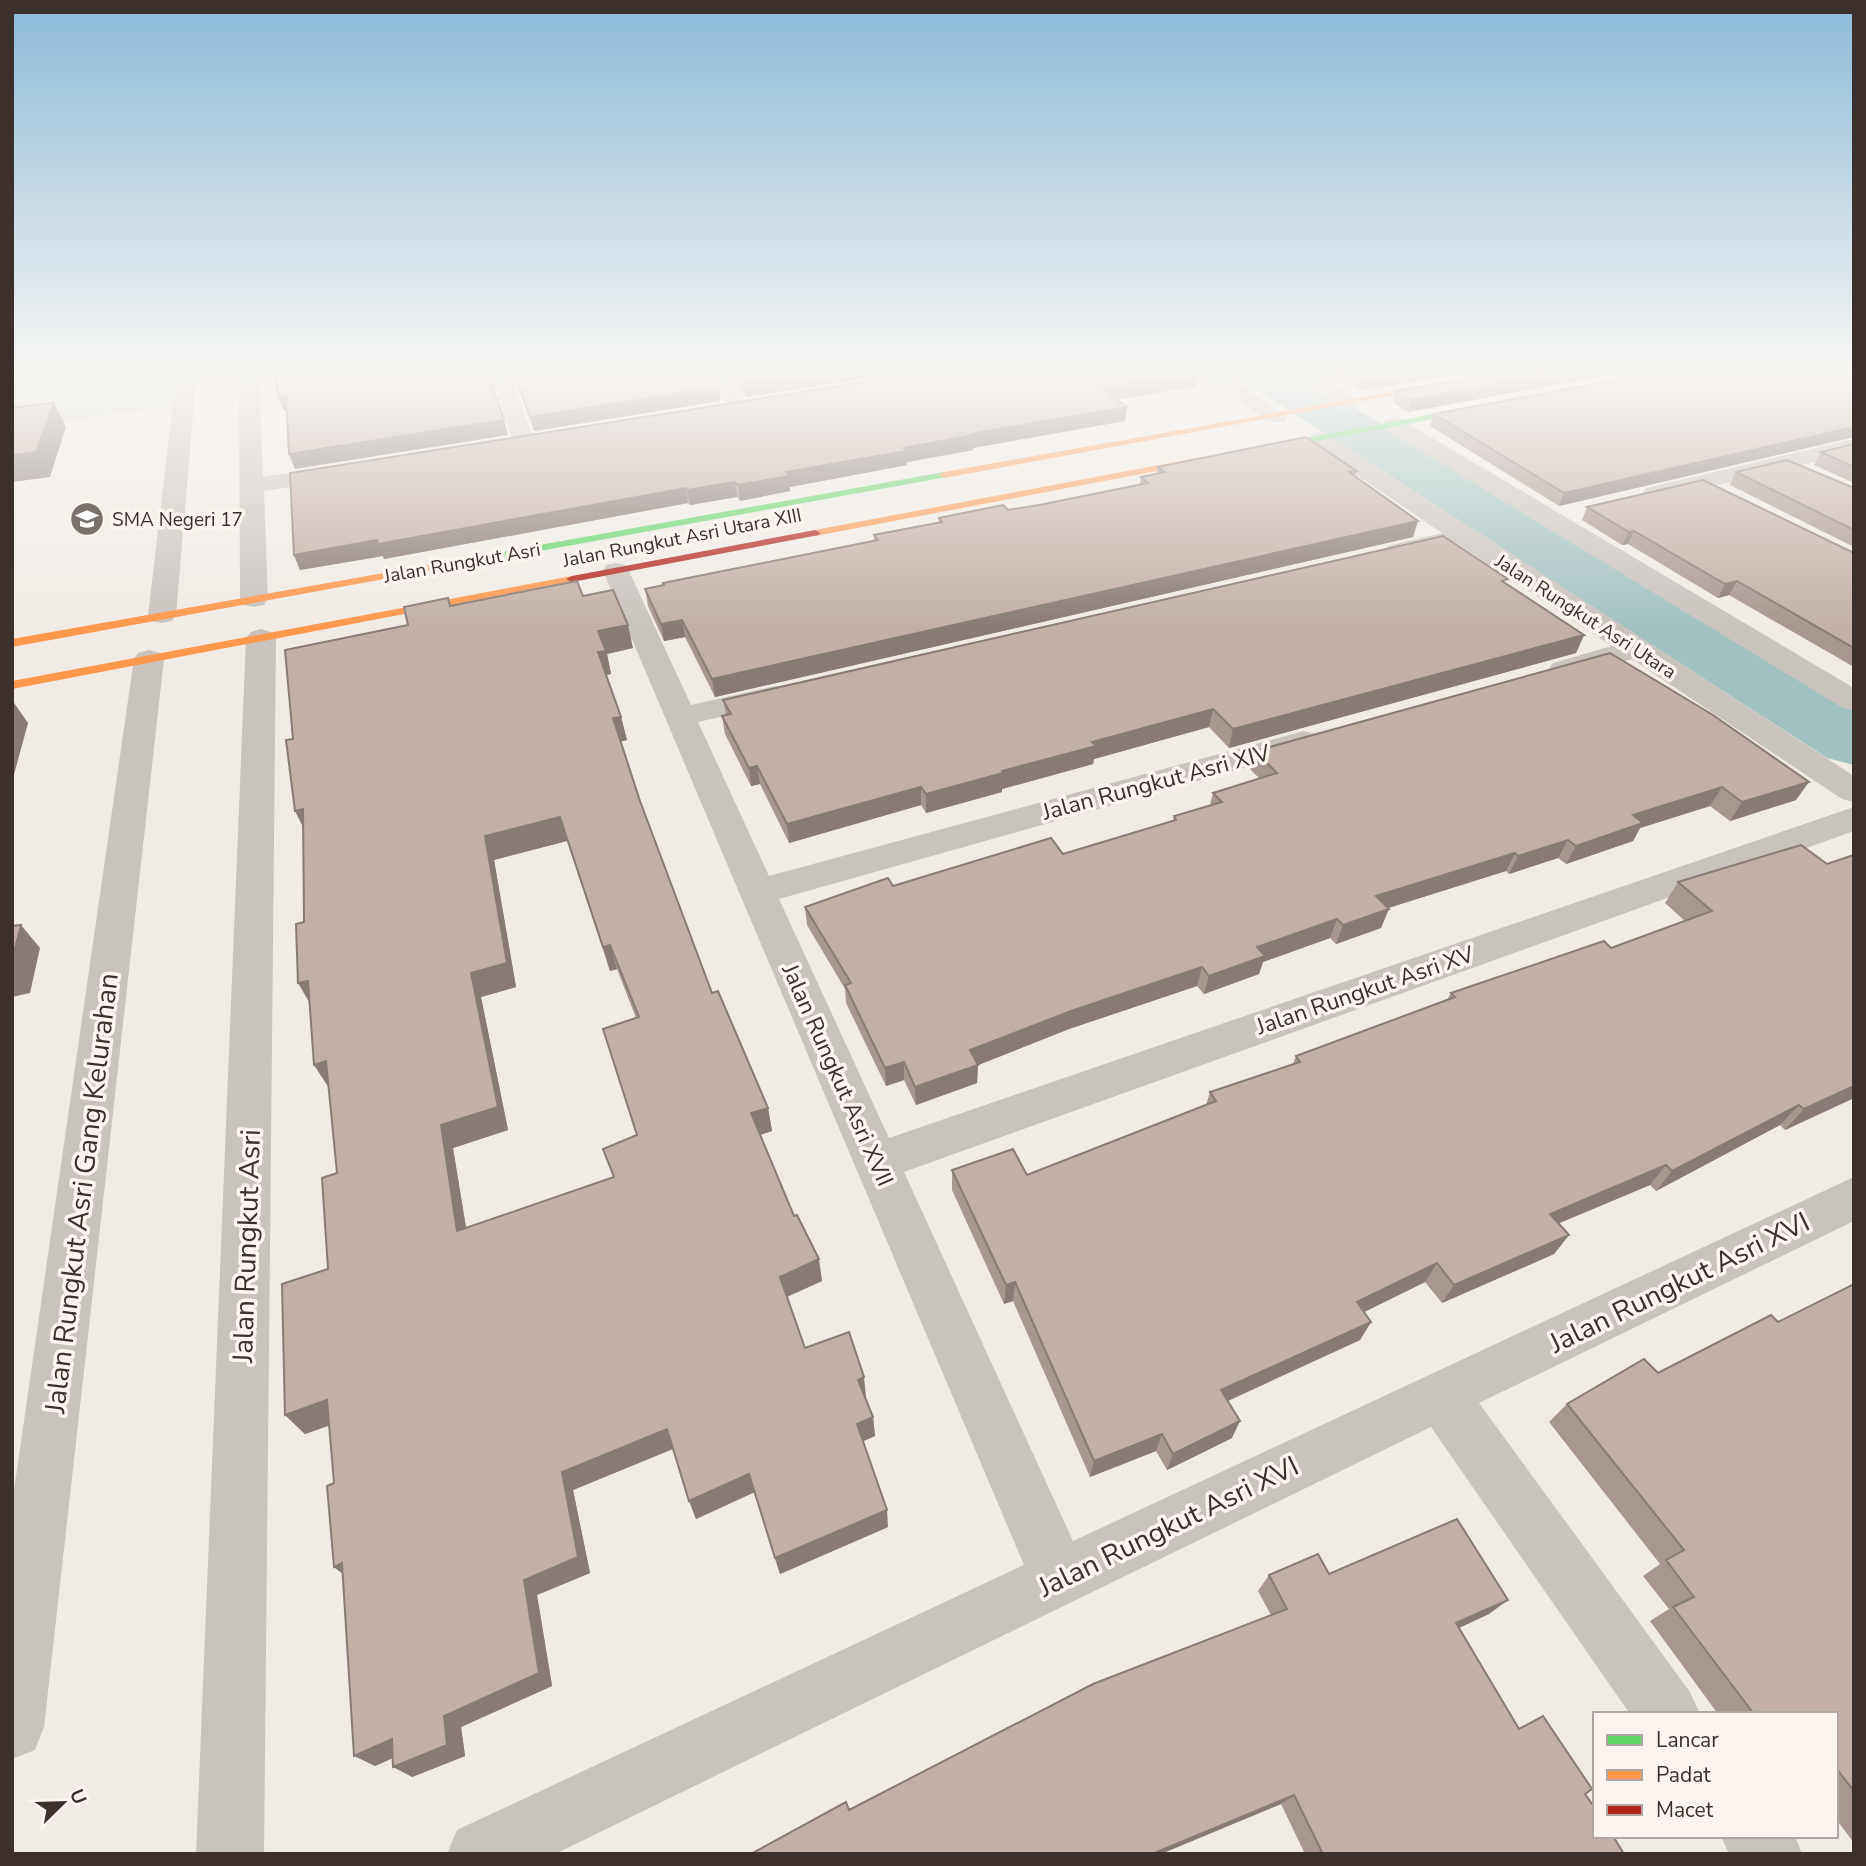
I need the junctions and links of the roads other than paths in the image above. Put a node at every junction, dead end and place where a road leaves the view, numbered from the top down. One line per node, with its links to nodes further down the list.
1 (178, 455): 22 (street)
2 (250, 455): 12 (street, Jalan Rungkut Asri)
3 (1062, 455): 14 (street, Jalan Rungkut Asri)
4 (1235, 455): 18 (street, Jalan Rungkut Asri Utara XIII)
5 (1350, 455): 19 (street, Jalan Rungkut Asri Utara)
6 (1439, 455): 17 (street)
7 (1816, 455): 8 (street)
8 (1783, 463): 10 (street); 11 (street)
9 (360, 469): 12 (street)
10 (1819, 479)
11 (1699, 482): 13 (street); 15 (street)
12 (251, 486): 23 (street, Jalan Rungkut Asri)
13 (1637, 497)
14 (824, 498): 18 (street); 23 (street, Jalan Rungkut Asri)
15 (1735, 500)
16 (1587, 509): 17 (street)
17 (1549, 518): 30 (street)
18 (846, 528): 21 (street, Jalan Rungkut Asri Utara XIII)
19 (1463, 536): 20 (street); 25 (street, Jalan Rungkut Asri Utara)
20 (1368, 558)
21 (616, 571): 23 (street, Jalan Rungkut Asri Utara XIII); 31 (street, Jalan Rungkut Asri XVII)
22 (162, 615): 23 (street, Jalan Rungkut Asri); 24 (street, Jalan Rungkut Asri)
23 (257, 619): 26 (street); 43 (street, Jalan Rungkut Asri)
24 (12, 642)
25 (1636, 649): 27 (street); 33 (street, Jalan Rungkut Asri Utara)
26 (149, 659): 28 (street); 41 (street, Jalan Rungkut Asri Gang Kelurahan)
27 (1530, 678)
28 (12, 685)
29 (802, 689): 31 (street)
30 (1854, 701)
31 (680, 717): 35 (street, Jalan Rungkut Asri XVII)
32 (1330, 734): 35 (street, Jalan Rungkut Asri XIV)
33 (1854, 791)
34 (1854, 818): 36 (street, Jalan Rungkut Asri XV)
35 (757, 892): 36 (street, Jalan Rungkut Asri XVII)
36 (876, 1162): 39 (street, Jalan Rungkut Asri XVII)
37 (1854, 1198): 38 (street, Jalan Rungkut Asri XVI)
38 (1441, 1395): 39 (street, Jalan Rungkut Asri XVI); 40 (street)
39 (1059, 1578): 44 (street, Jalan Rungkut Asri XVI)
40 (1667, 1712)
41 (12, 1727)
42 (1756, 1838): 45 (street)
43 (230, 1854)
44 (481, 1854)
45 (1768, 1854)

